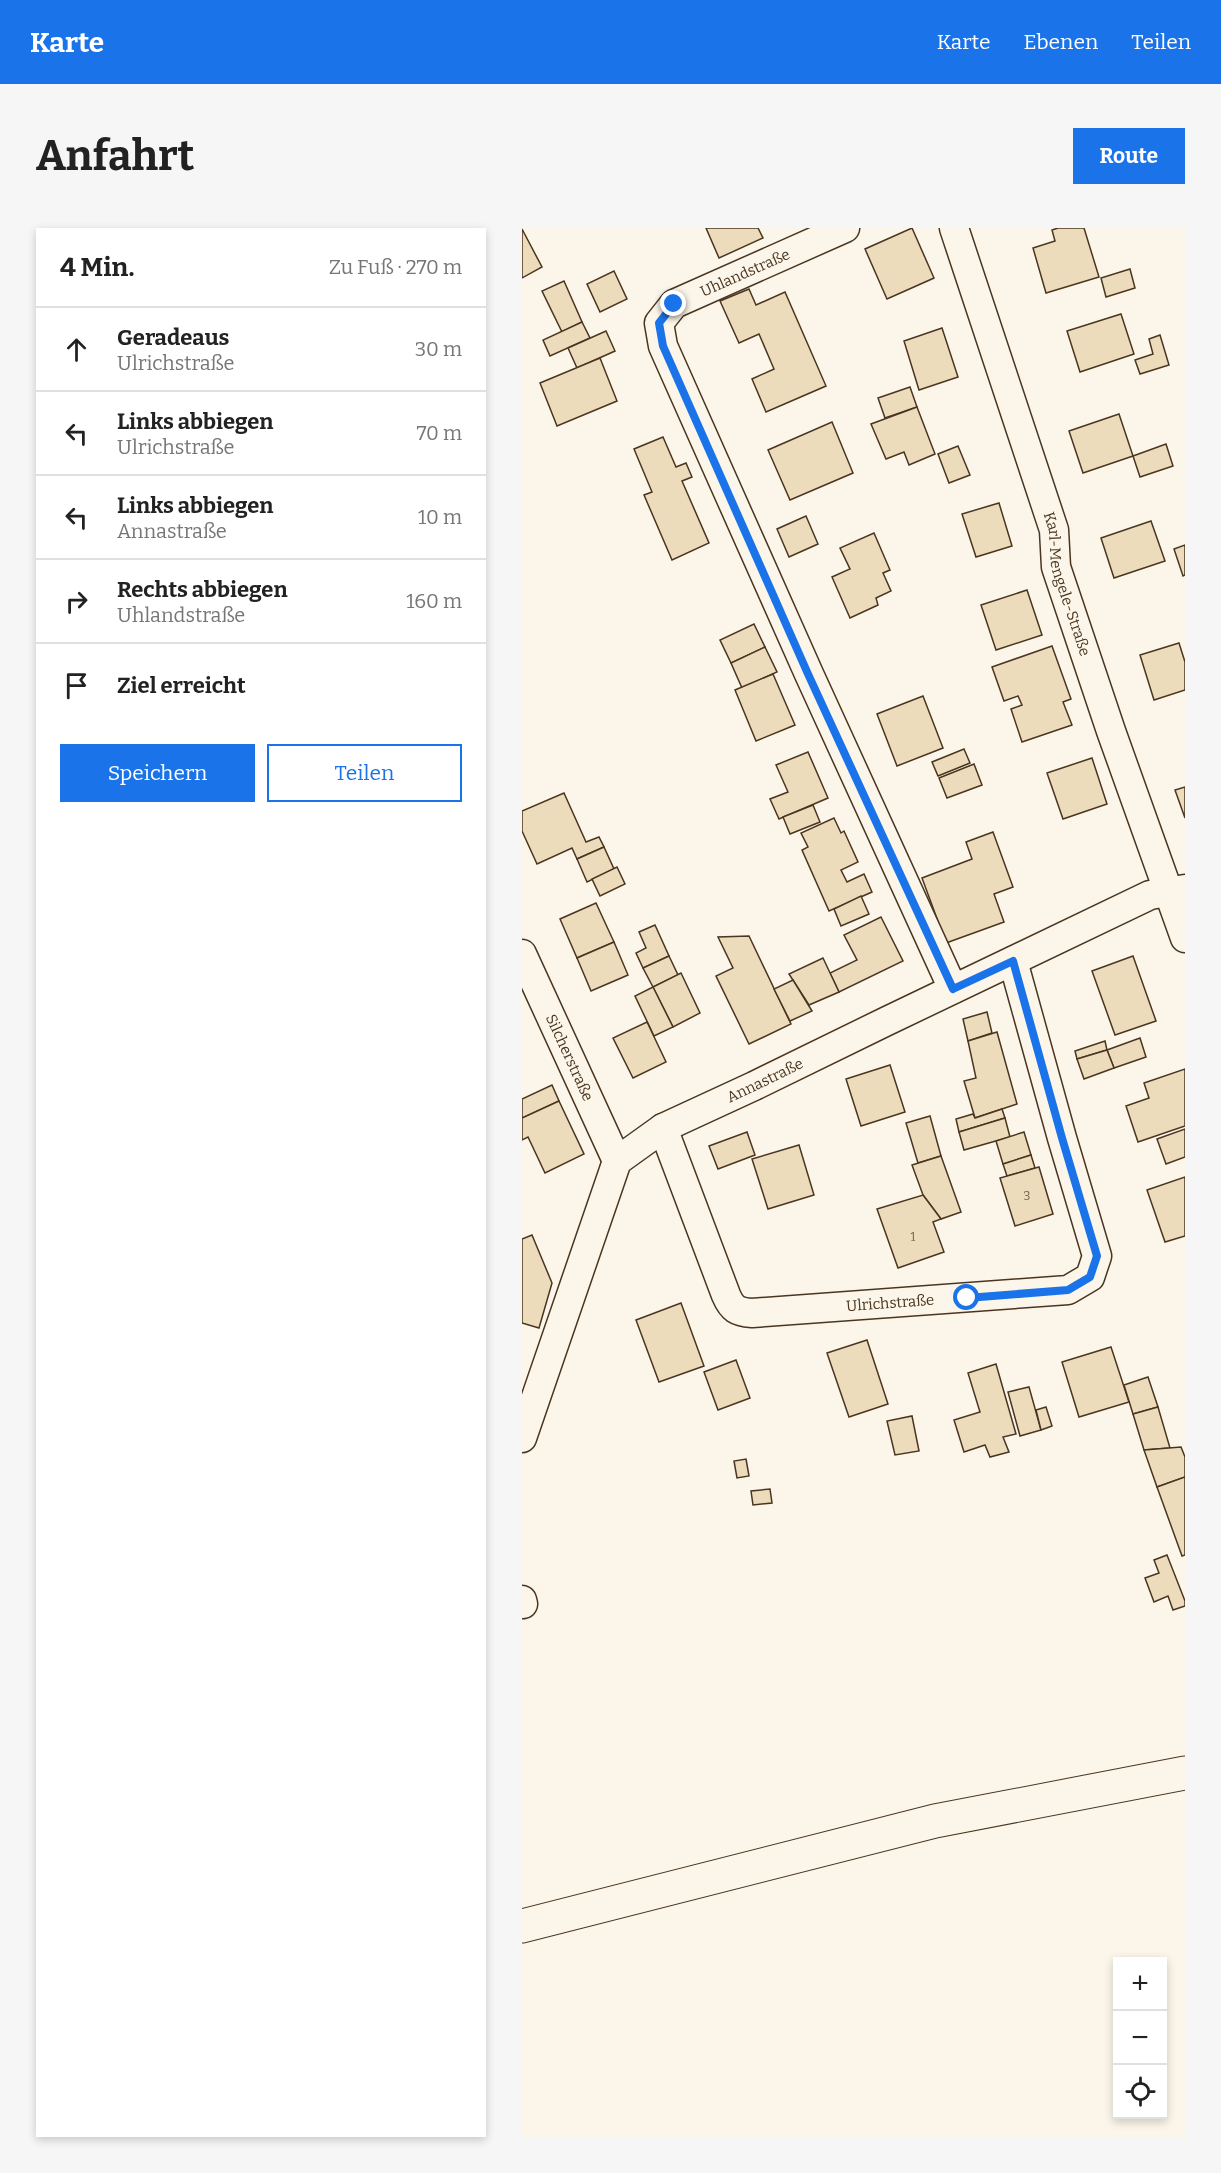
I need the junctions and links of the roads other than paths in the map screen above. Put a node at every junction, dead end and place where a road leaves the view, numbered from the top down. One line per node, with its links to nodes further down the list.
1 (845, 228): 7 (street, Uhlandstraße)
2 (954, 228): 3 (street, Karl-Mengele-Straße)
3 (1177, 891): 4 (street, Karl-Mengele-Straße); 6 (street, Annastraße)
4 (1185, 938)
5 (522, 954): 9 (street, Silcherstraße)
6 (1013, 961): 7 (street, Annastraße); 8 (street, Ulrichstraße)
7 (953, 989): 8 (street, Annastraße)
8 (663, 1128): 9 (street, Annastraße)
9 (617, 1161): 10 (street)
10 (522, 1438)
11 (1185, 1773): 12 (main road)
12 (522, 1926)

